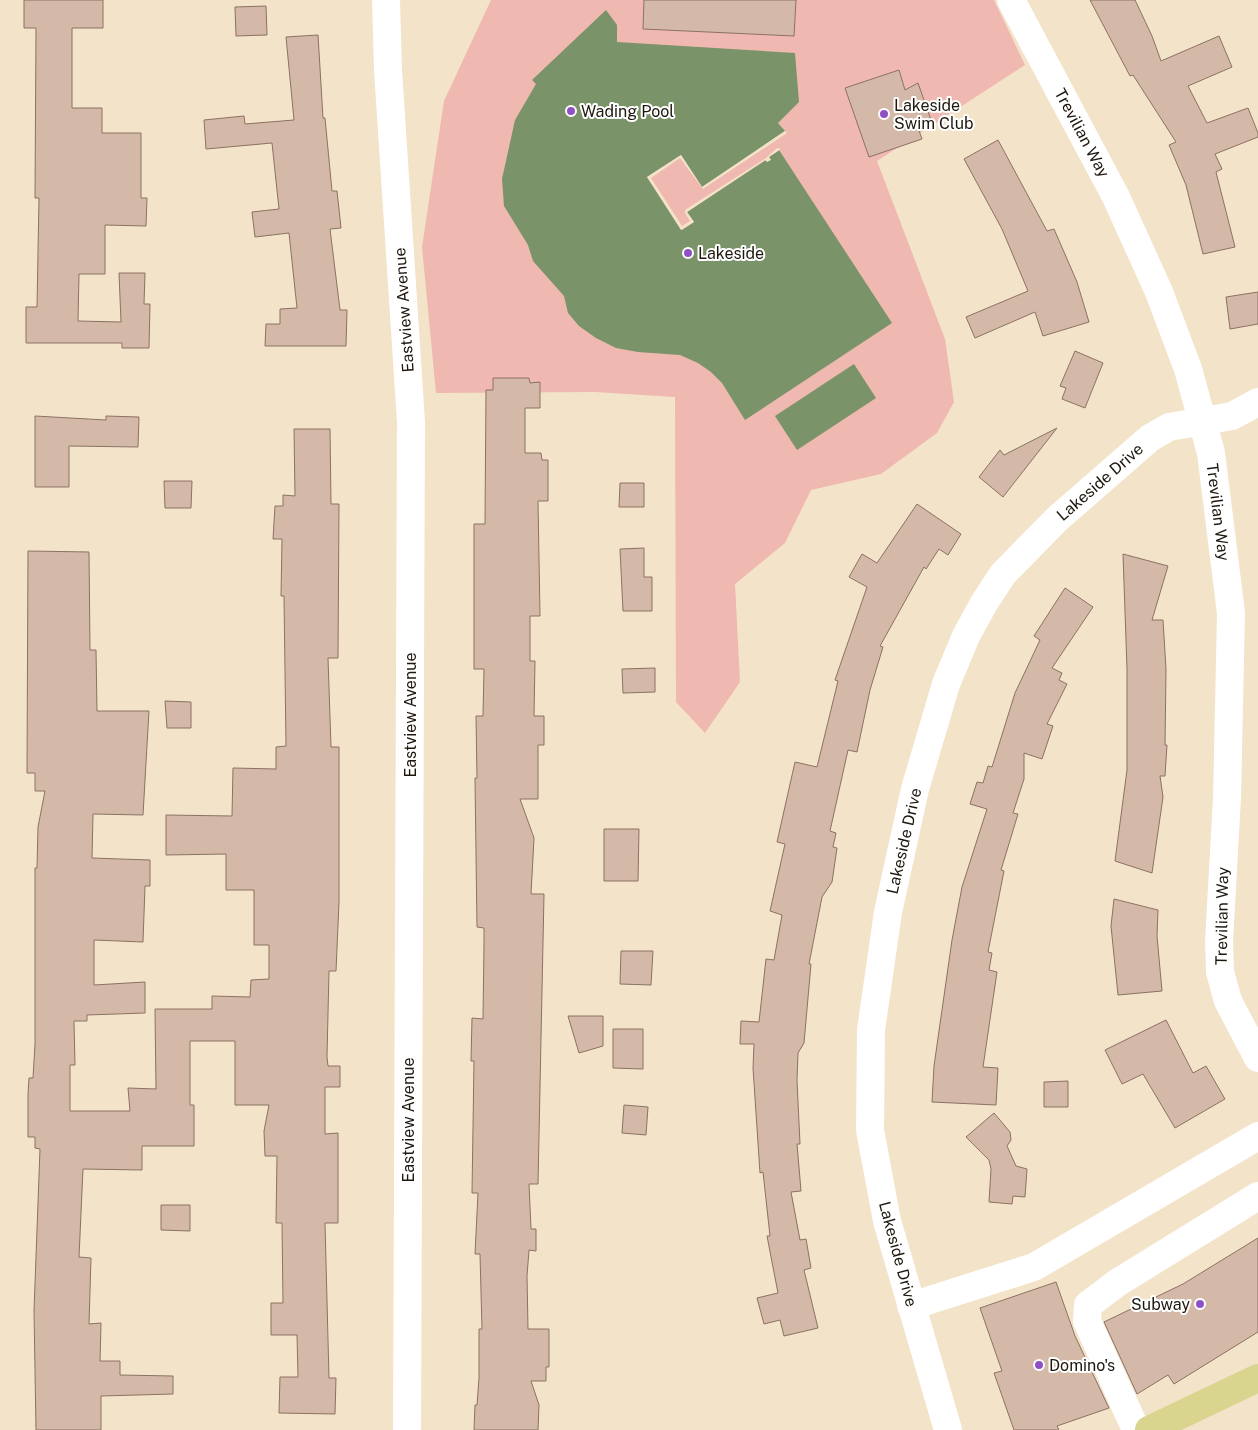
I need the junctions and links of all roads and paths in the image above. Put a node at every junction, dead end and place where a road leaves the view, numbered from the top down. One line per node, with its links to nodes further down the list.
1 (386, 0): 10 (street, Eastview Avenue)
2 (1011, 0): 4 (street, Trevilian Way)
3 (1258, 402): 4 (street, Lakeside Drive)
4 (1202, 422): 5 (street, Trevilian Way); 8 (street, Lakeside Drive)
5 (1258, 1058)
6 (1258, 1136): 8 (street)
7 (1258, 1196): 12 (street)
8 (911, 1306): 11 (street, Lakeside Drive)
9 (1258, 1378): 13 (main road)
10 (408, 1430)
11 (948, 1430)
12 (1136, 1430)
13 (1149, 1430)

